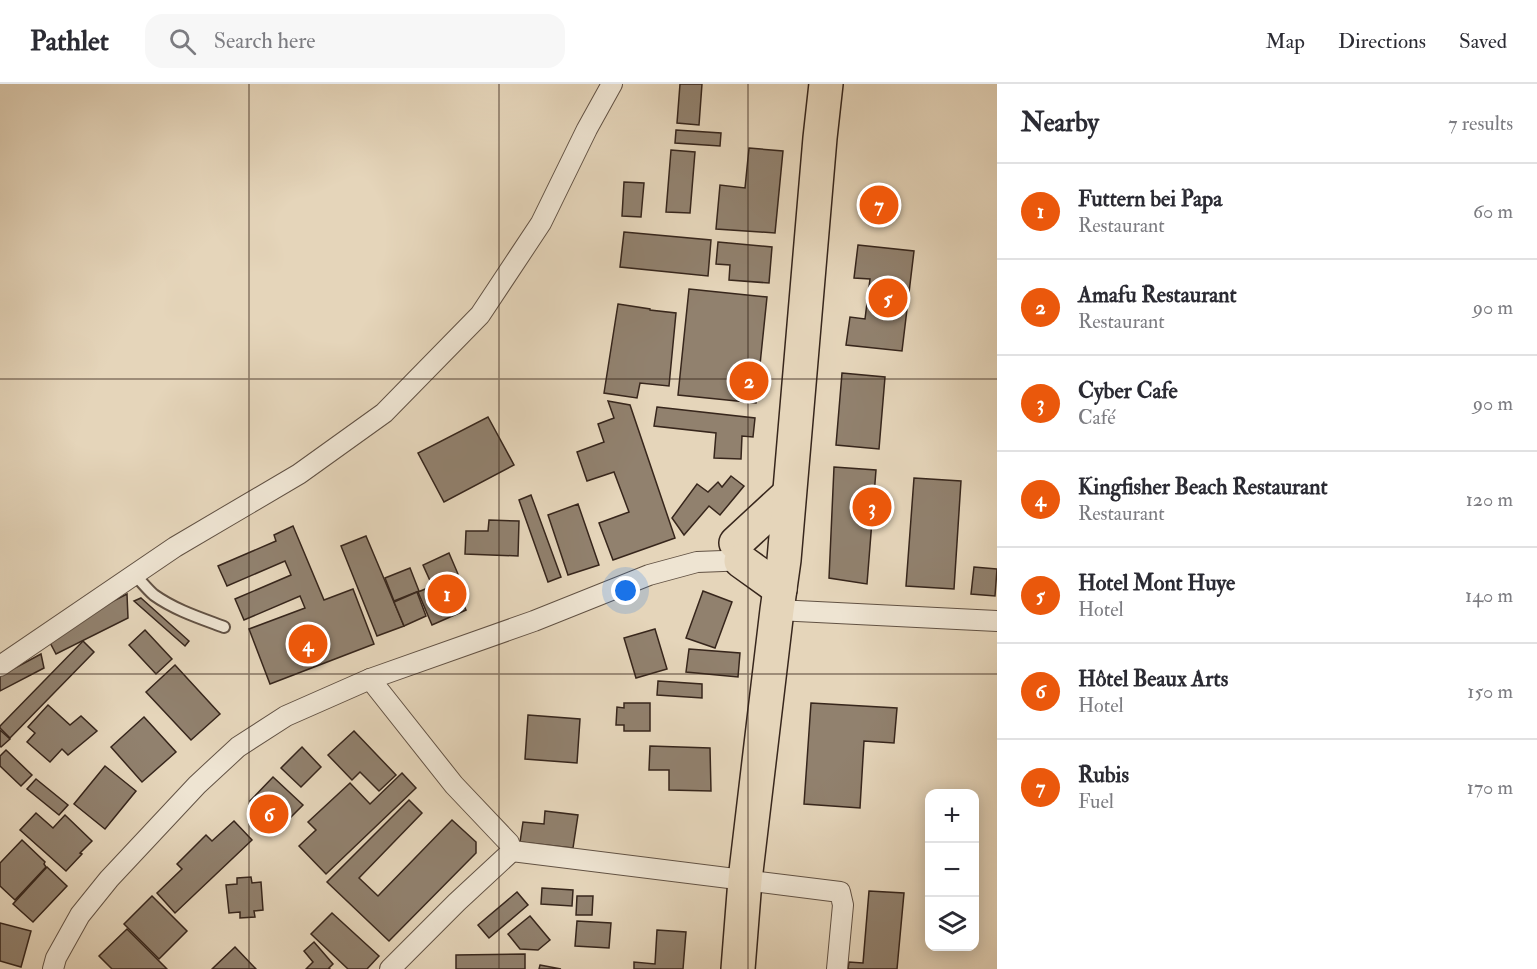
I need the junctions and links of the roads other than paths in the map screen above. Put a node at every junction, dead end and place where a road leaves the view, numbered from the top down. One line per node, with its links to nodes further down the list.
1 (612, 84): 5 (street)
2 (826, 84): 3 (highway)
3 (789, 494): 4 (highway); 6 (highway)
4 (739, 552): 6 (highway); 6 (street); 10 (street)
5 (135, 574): 8 (lane); 9 (street)
6 (781, 575): 7 (street); 12 (highway)
7 (997, 621)
8 (224, 627)
9 (0, 666)
10 (370, 679): 11 (street); 13 (street)
11 (512, 851): 12 (street); 14 (street)
12 (745, 880): 15 (highway); 16 (street)
13 (53, 969)
14 (390, 969)
15 (738, 969)
16 (837, 969)

